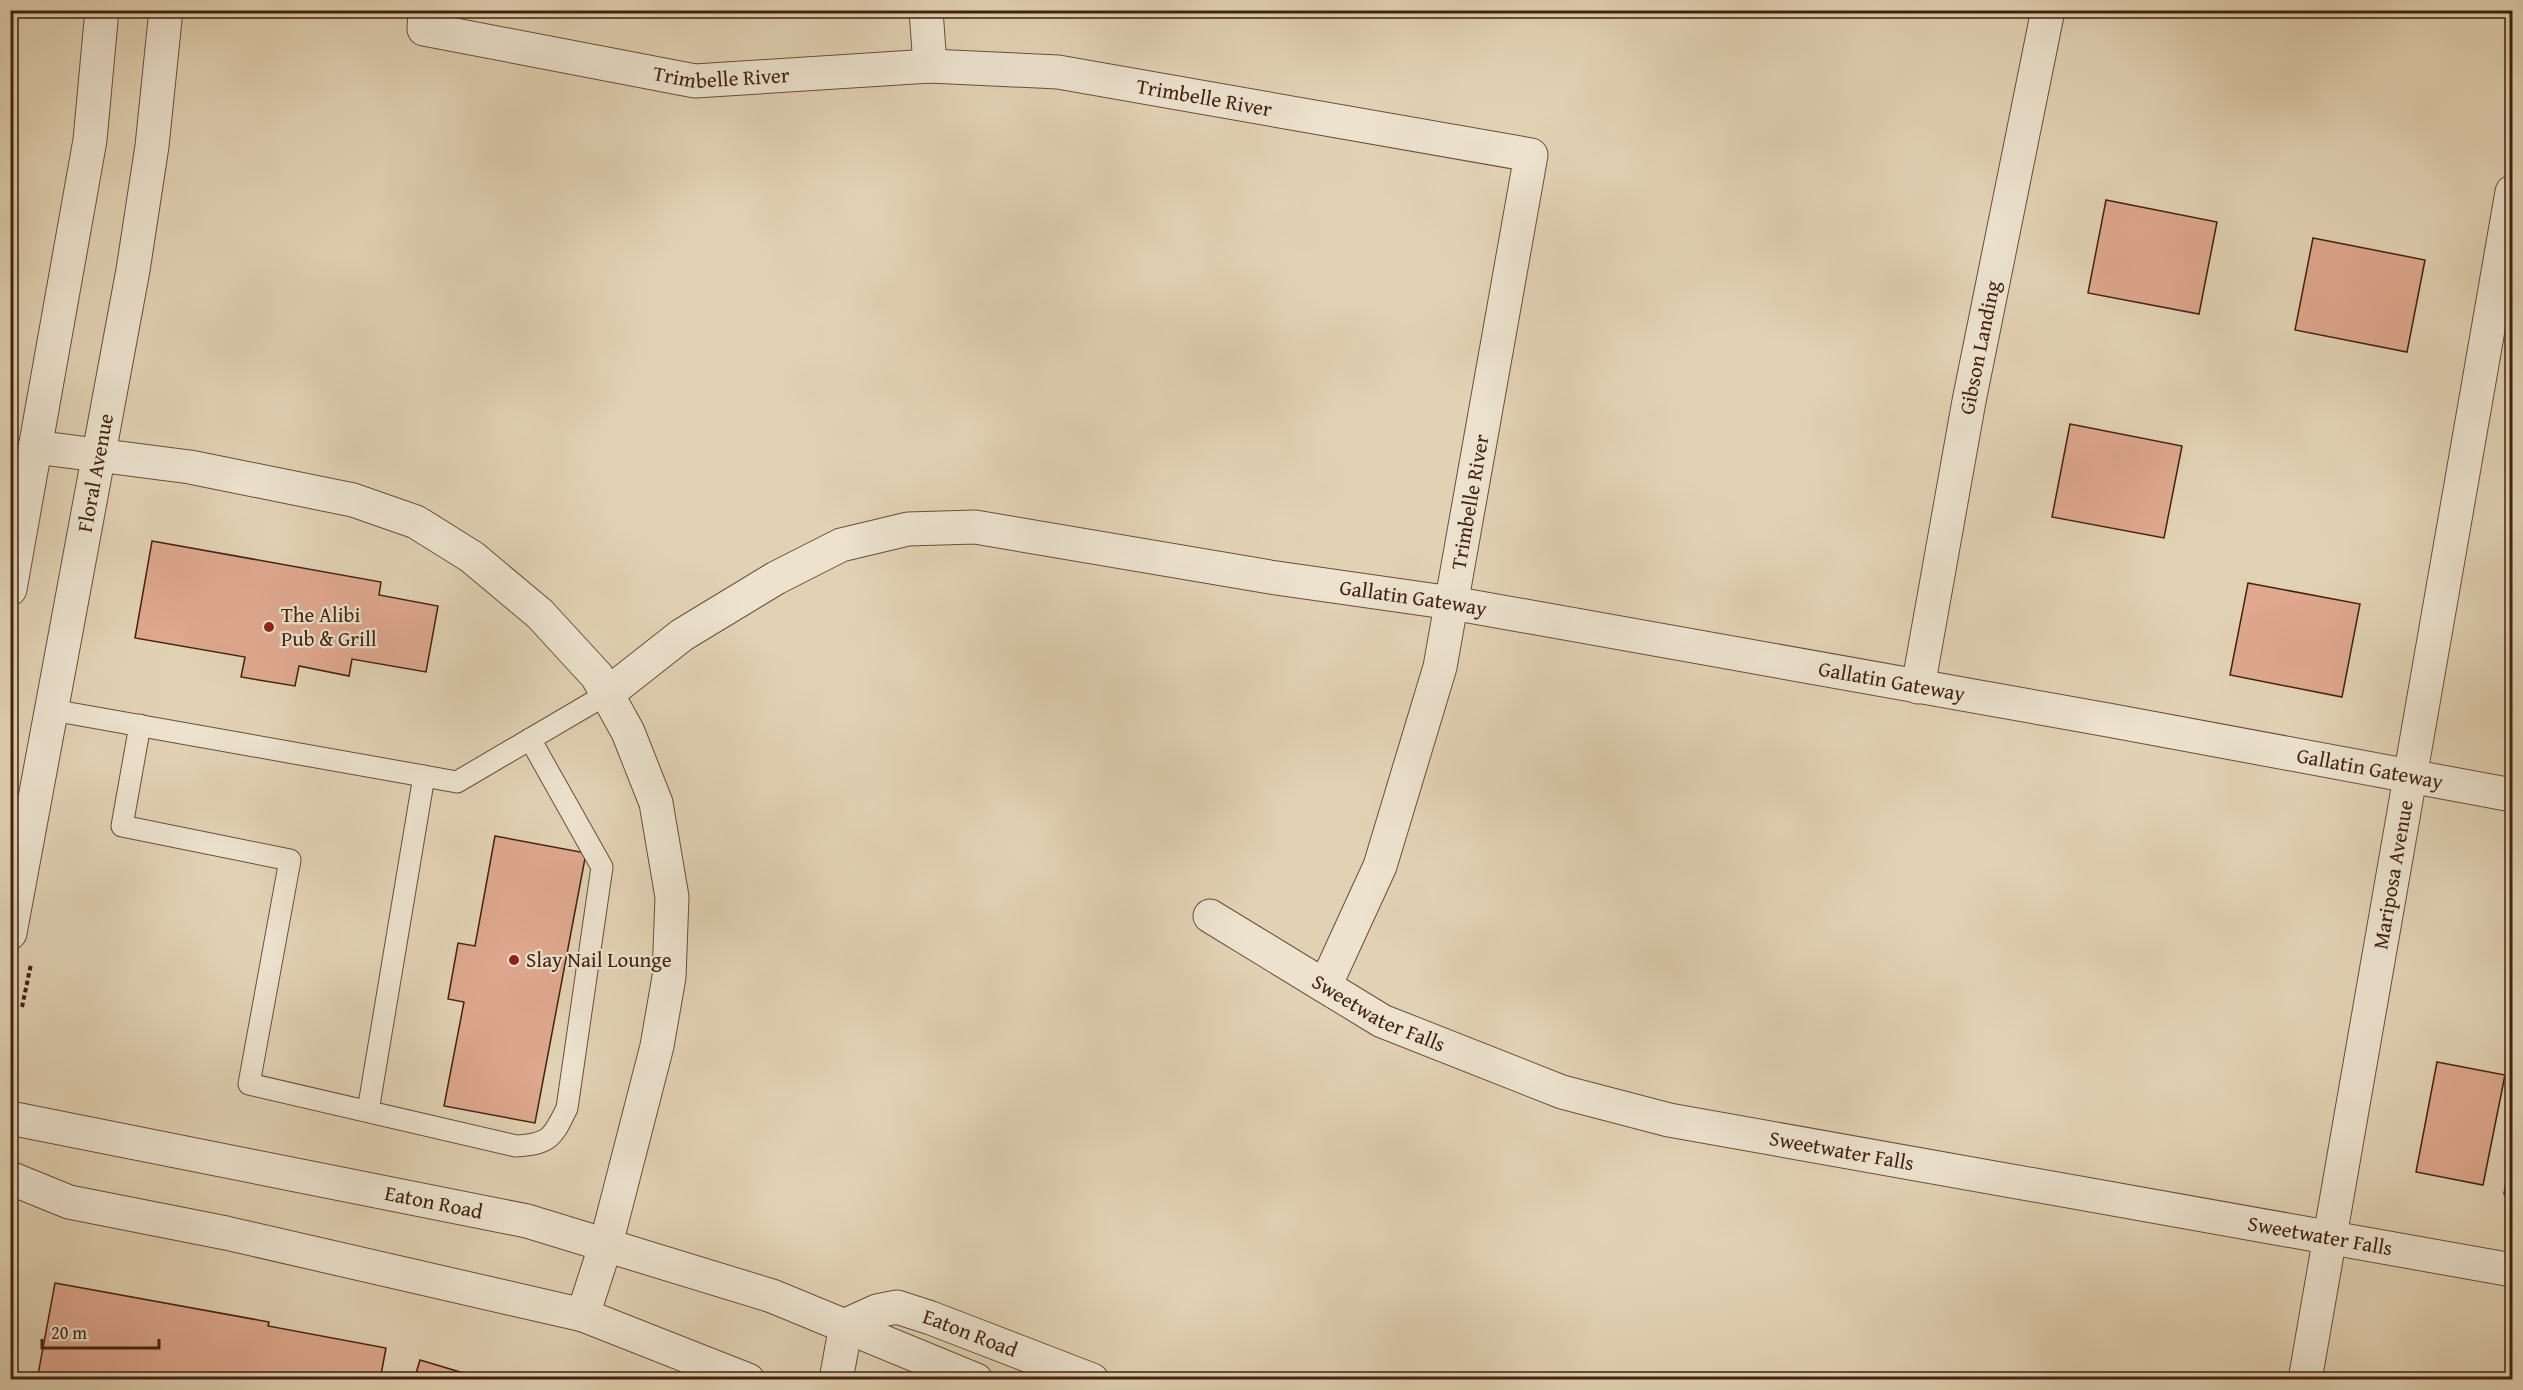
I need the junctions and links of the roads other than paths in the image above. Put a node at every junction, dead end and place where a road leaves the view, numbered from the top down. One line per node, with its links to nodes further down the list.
1 (102, 10): 8 (street)
2 (166, 10): 9 (street, Floral Avenue)
3 (926, 10): 6 (street)
4 (2048, 10): 12 (street, Gibson Landing)
5 (425, 20): 6 (street, Trimbelle River)
6 (930, 66): 11 (street, Trimbelle River)
7 (2512, 192): 17 (street, Mariposa Avenue)
8 (35, 447): 9 (street); 10 (street)
9 (99, 455): 13 (street); 14 (street, Floral Avenue)
10 (10, 589)
11 (1452, 603): 12 (street, Gallatin Gateway); 13 (street, Gallatin Gateway); 22 (street)
12 (1918, 687): 17 (street, Gallatin Gateway)
13 (607, 694): 16 (lane); 27 (street)
14 (52, 710): 15 (lane); 21 (street, Floral Avenue)
15 (140, 725): 18 (lane); 23 (lane)
16 (530, 739): 18 (lane); 23 (lane)
17 (2411, 776): 19 (street, Gallatin Gateway); 26 (street, Mariposa Avenue)
18 (424, 777): 23 (lane)
19 (2512, 795)
20 (1210, 916): 22 (street, Sweetwater Falls)
21 (10, 933)
22 (1325, 986): 26 (street, Sweetwater Falls)
23 (368, 1111)
24 (10, 1118): 27 (street, Eaton Road)
25 (10, 1178): 29 (street)
26 (2328, 1237): 28 (street, Sweetwater Falls); 35 (street, Mariposa Avenue)
27 (606, 1244): 29 (street); 30 (street, Eaton Road)
28 (2512, 1270)
29 (583, 1315): 31 (street)
30 (846, 1325): 32 (street); 33 (street, Eaton Road); 34 (street, Eaton Road)
31 (748, 1380)
32 (836, 1380)
33 (976, 1380)
34 (1092, 1380)
35 (2305, 1380)

